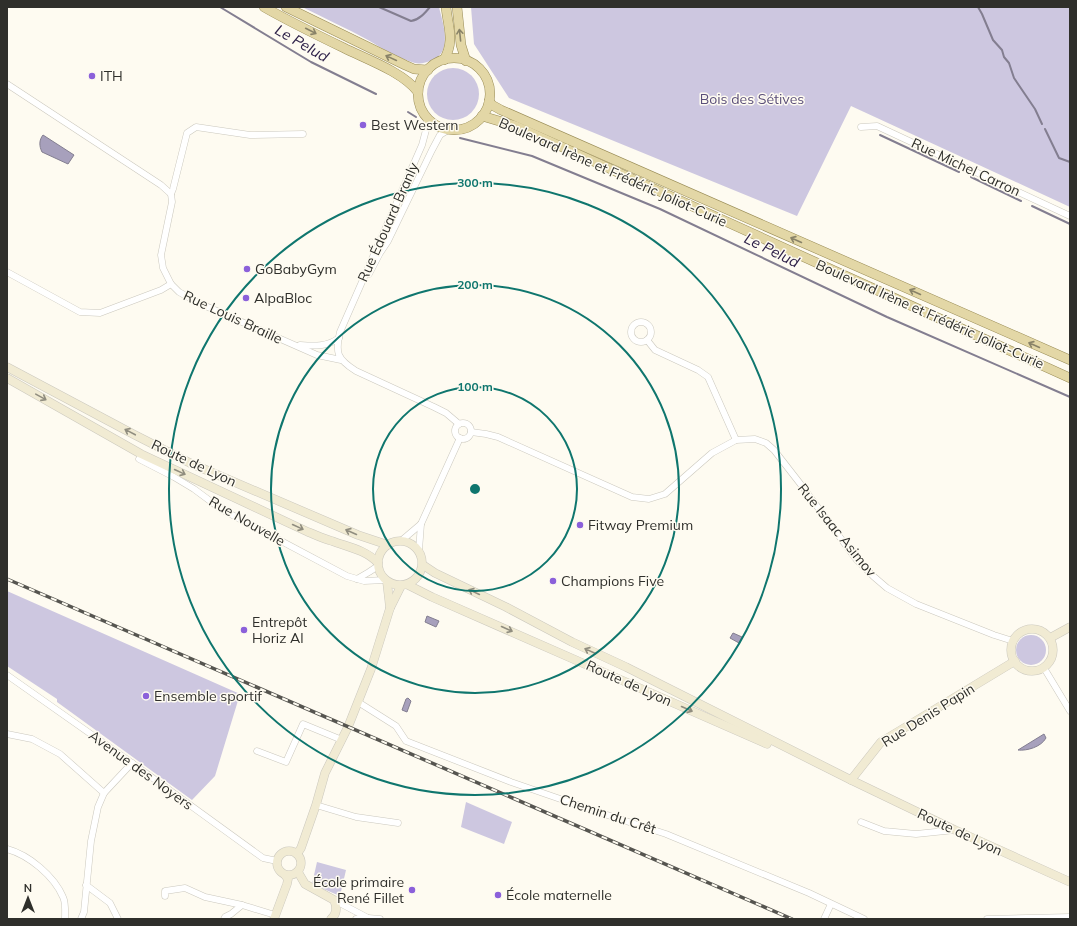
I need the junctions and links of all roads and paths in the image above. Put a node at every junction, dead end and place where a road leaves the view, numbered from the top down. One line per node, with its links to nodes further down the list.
1 (264, 7): 9 (main road, one-way to 9)
2 (286, 7): 7 (main road, one-way to 2)
3 (446, 7): 5 (main road)
4 (457, 7): 6 (main road, one-way to 4)
5 (444, 60): 6 (main road); 7 (main road)
6 (466, 61): 10 (main road)
7 (428, 70): 9 (main road)
8 (7, 84): 16 (street)
9 (418, 92): 12 (main road)
10 (489, 101): 11 (main road); 25 (main road, Boulevard Irène et Frédéric Joliot-Curie, one-way to 10)
11 (482, 116): 14 (main road); 28 (main road, Boulevard Irène et Frédéric Joliot-Curie)
12 (427, 118): 14 (main road); 20 (street, Rue Édouard Branly)
13 (861, 127): 17 (street, Rue Michel Carron)
14 (448, 130): 20 (street, Rue Édouard Branly)
15 (303, 134): 16 (street, Rue Louis Braille)
16 (171, 194): 19 (street, Rue Louis Braille)
17 (1070, 216)
18 (7, 272): 19 (street)
19 (171, 284): 23 (street, Rue Louis Braille)
20 (343, 325): 21 (street, Rue Édouard Branly)
21 (339, 338): 23 (street, Rue Louis Braille); 24 (street, Rue Édouard Branly)
22 (647, 340): 32 (street)
23 (295, 345): 24 (street, Rue Louis Braille)
24 (341, 360): 29 (street)
25 (1070, 360)
26 (7, 367): 36 (main road, Route de Lyon, one-way to 26)
27 (7, 378): 38 (main road, Route de Lyon, one-way to 38)
28 (1070, 378)
29 (459, 424): 30 (street); 31 (street)
30 (471, 432): 31 (street); 32 (street, Rue Isaac Asimov)
31 (460, 438): 34 (street)
32 (736, 440): 46 (street, Rue Isaac Asimov)
33 (139, 459): 40 (street, Rue Nouvelle)
34 (421, 524): 35 (street); 37 (street)
35 (402, 541): 36 (main road); 37 (main road)
36 (388, 545): 38 (main road)
37 (419, 550): 39 (main road)
38 (378, 564): 40 (street); 41 (main road)
39 (423, 565): 42 (main road); 56 (main road, Route de Lyon, one-way to 39)
40 (357, 579): 41 (street, Rue Nouvelle)
41 (386, 581): 42 (main road); 43 (main road)
42 (405, 586): 43 (main road); 56 (main road, Route de Lyon, one-way to 56)
43 (390, 608): 50 (main road)
44 (1070, 627): 45 (main road)
45 (1050, 638): 46 (main road); 48 (main road)
46 (1013, 641): 47 (main road)
47 (1015, 661): 48 (main road); 56 (main road, Rue Denis Papin)
48 (1044, 668): 51 (street)
49 (7, 675): 55 (street, Avenue des Noyers)
50 (358, 702): 53 (main road); 73 (street, Chemin du Crêt)
51 (1070, 711)
52 (7, 734): 57 (street)
53 (342, 740): 54 (street); 58 (main road)
54 (257, 751)
55 (132, 763): 57 (street); 64 (street, Avenue des Noyers)
56 (850, 780): 61 (main road, Route de Lyon)
57 (104, 793): 70 (street)
58 (316, 805): 60 (street); 63 (main road)
59 (861, 822): 61 (street)
60 (398, 823)
61 (955, 830): 67 (main road, Route de Lyon)
62 (7, 849): 79 (street)
63 (298, 854): 64 (main road); 65 (main road)
64 (277, 861): 66 (main road)
65 (298, 872): 66 (main road); 69 (main road)
66 (285, 875): 68 (main road)
67 (1070, 882)
68 (287, 884): 69 (main road); 76 (main road)
69 (305, 884): 72 (main road)
70 (86, 885): 80 (street); 81 (street)
71 (165, 896): 74 (street)
72 (334, 900): 77 (street); 83 (main road)
73 (831, 904): 86 (street); 87 (street, Chemin du Crêt)
74 (242, 905): 75 (street); 76 (street)
75 (231, 916): 82 (street)
76 (276, 916)
77 (368, 918): 84 (street); 85 (street)
78 (1070, 918): 88 (street)
79 (65, 919)
80 (81, 919)
81 (118, 919)
82 (224, 919)
83 (331, 919)
84 (356, 919)
85 (380, 919)
86 (824, 919)
87 (864, 919)
88 (987, 919)

